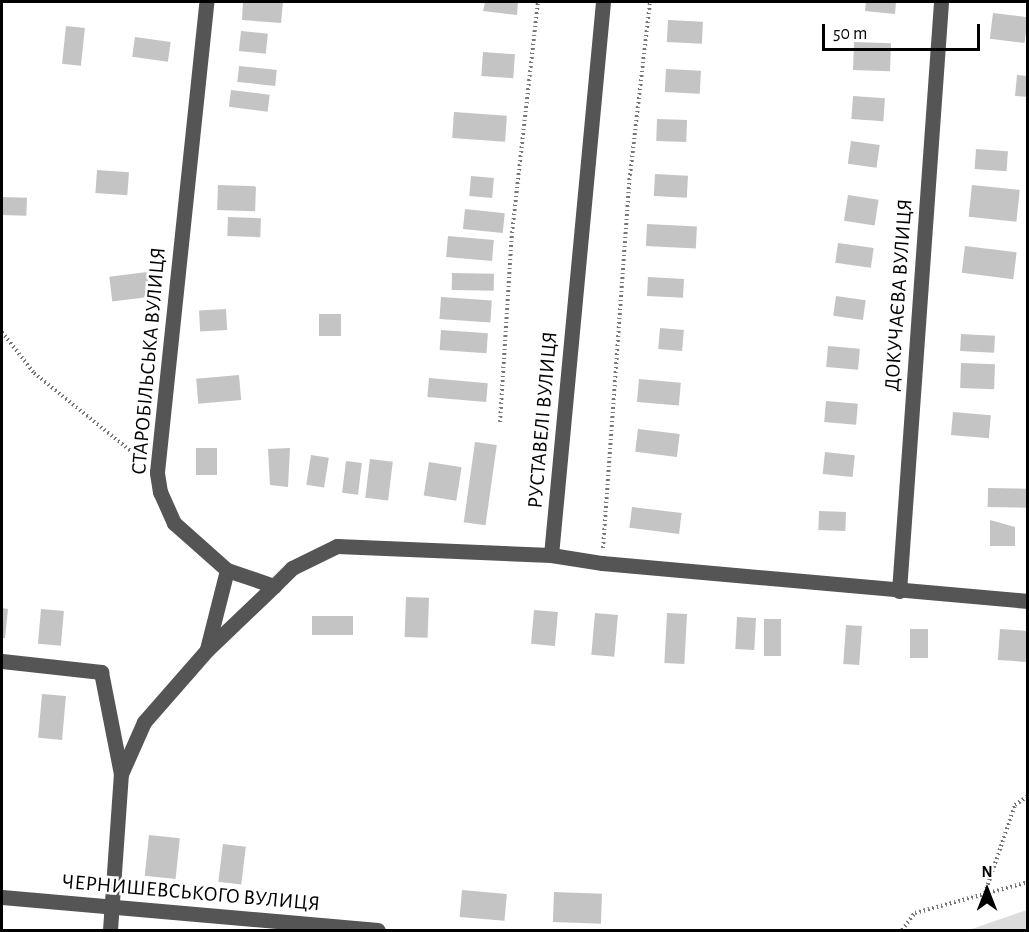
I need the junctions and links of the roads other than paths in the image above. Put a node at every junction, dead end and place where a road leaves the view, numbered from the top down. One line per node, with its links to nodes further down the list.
1 (206, 2): 5 (street, СТАРОБІЛЬСЬКА ВУЛИЦЯ)
2 (603, 2): 4 (street, РУСТАВЕЛІ ВУЛИЦЯ)
3 (941, 2): 7 (street, ДОКУЧАЄВА ВУЛИЦЯ)
4 (551, 555): 6 (street); 7 (street)
5 (227, 570): 6 (street, СТАРОБІЛЬСЬКА ВУЛИЦЯ); 9 (street)
6 (274, 586): 9 (street)
7 (899, 591): 8 (street)
8 (1028, 601)
9 (207, 650): 11 (street)
10 (2, 661): 11 (street)
11 (121, 774): 13 (street)
12 (2, 897): 13 (street, ЧЕРНИШЕВСЬКОГО ВУЛИЦЯ)
13 (112, 909): 14 (street); 15 (street, ЧЕРНИШЕВСЬКОГО ВУЛИЦЯ)
14 (110, 930)
15 (378, 930)

